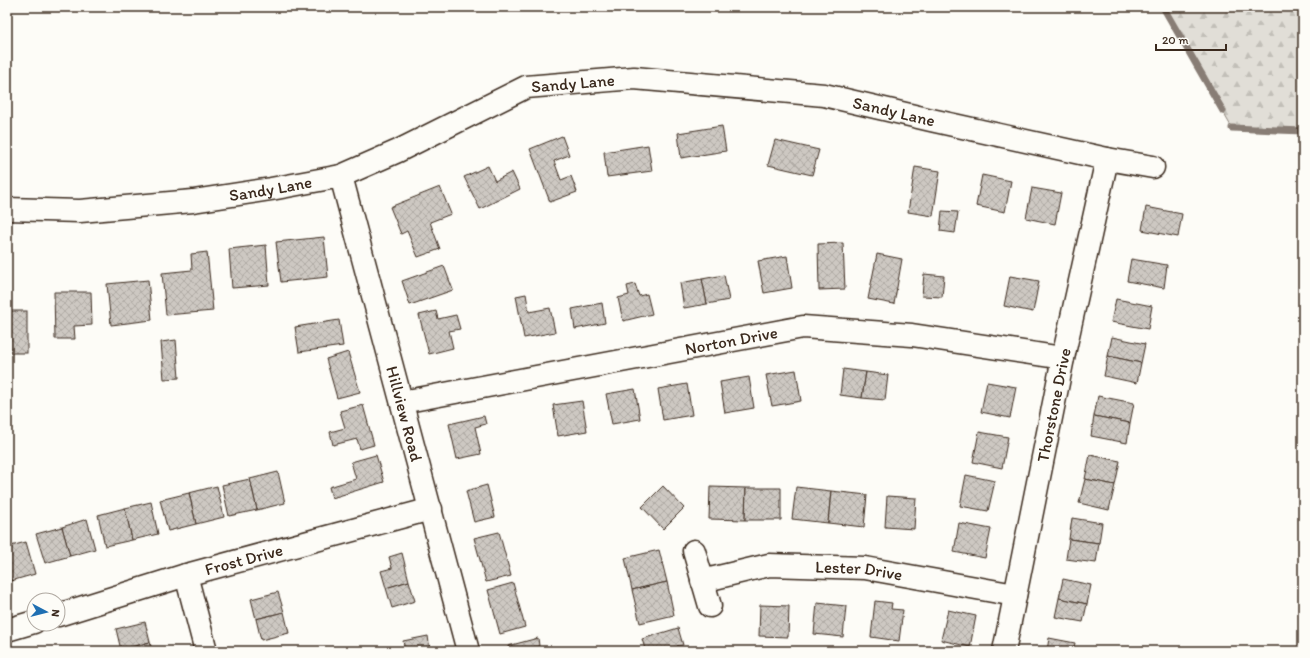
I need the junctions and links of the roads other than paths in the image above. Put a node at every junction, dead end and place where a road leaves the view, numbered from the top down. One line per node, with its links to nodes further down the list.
1 (1108, 159): 2 (street, Sandy Lane); 3 (street, Sandy Lane); 5 (street, Thorstone Drive)
2 (1153, 167)
3 (341, 176): 4 (street, Sandy Lane); 6 (street, Hillview Road)
4 (7, 209)
5 (1063, 358): 6 (street, Norton Drive); 11 (street, Thorstone Drive)
6 (402, 402): 7 (street, Hillview Road)
7 (431, 509): 9 (street, Frost Drive); 17 (street, Hillview Road)
8 (694, 551): 10 (street)
9 (186, 575): 13 (street, Frost Drive); 16 (street)
10 (702, 581): 11 (street, Lester Drive); 12 (street)
11 (1015, 595): 18 (street, Thorstone Drive)
12 (710, 606)
13 (66, 612)
14 (26, 624): 15 (street)
15 (7, 630)
16 (206, 651)
17 (468, 651)
18 (1004, 651)

